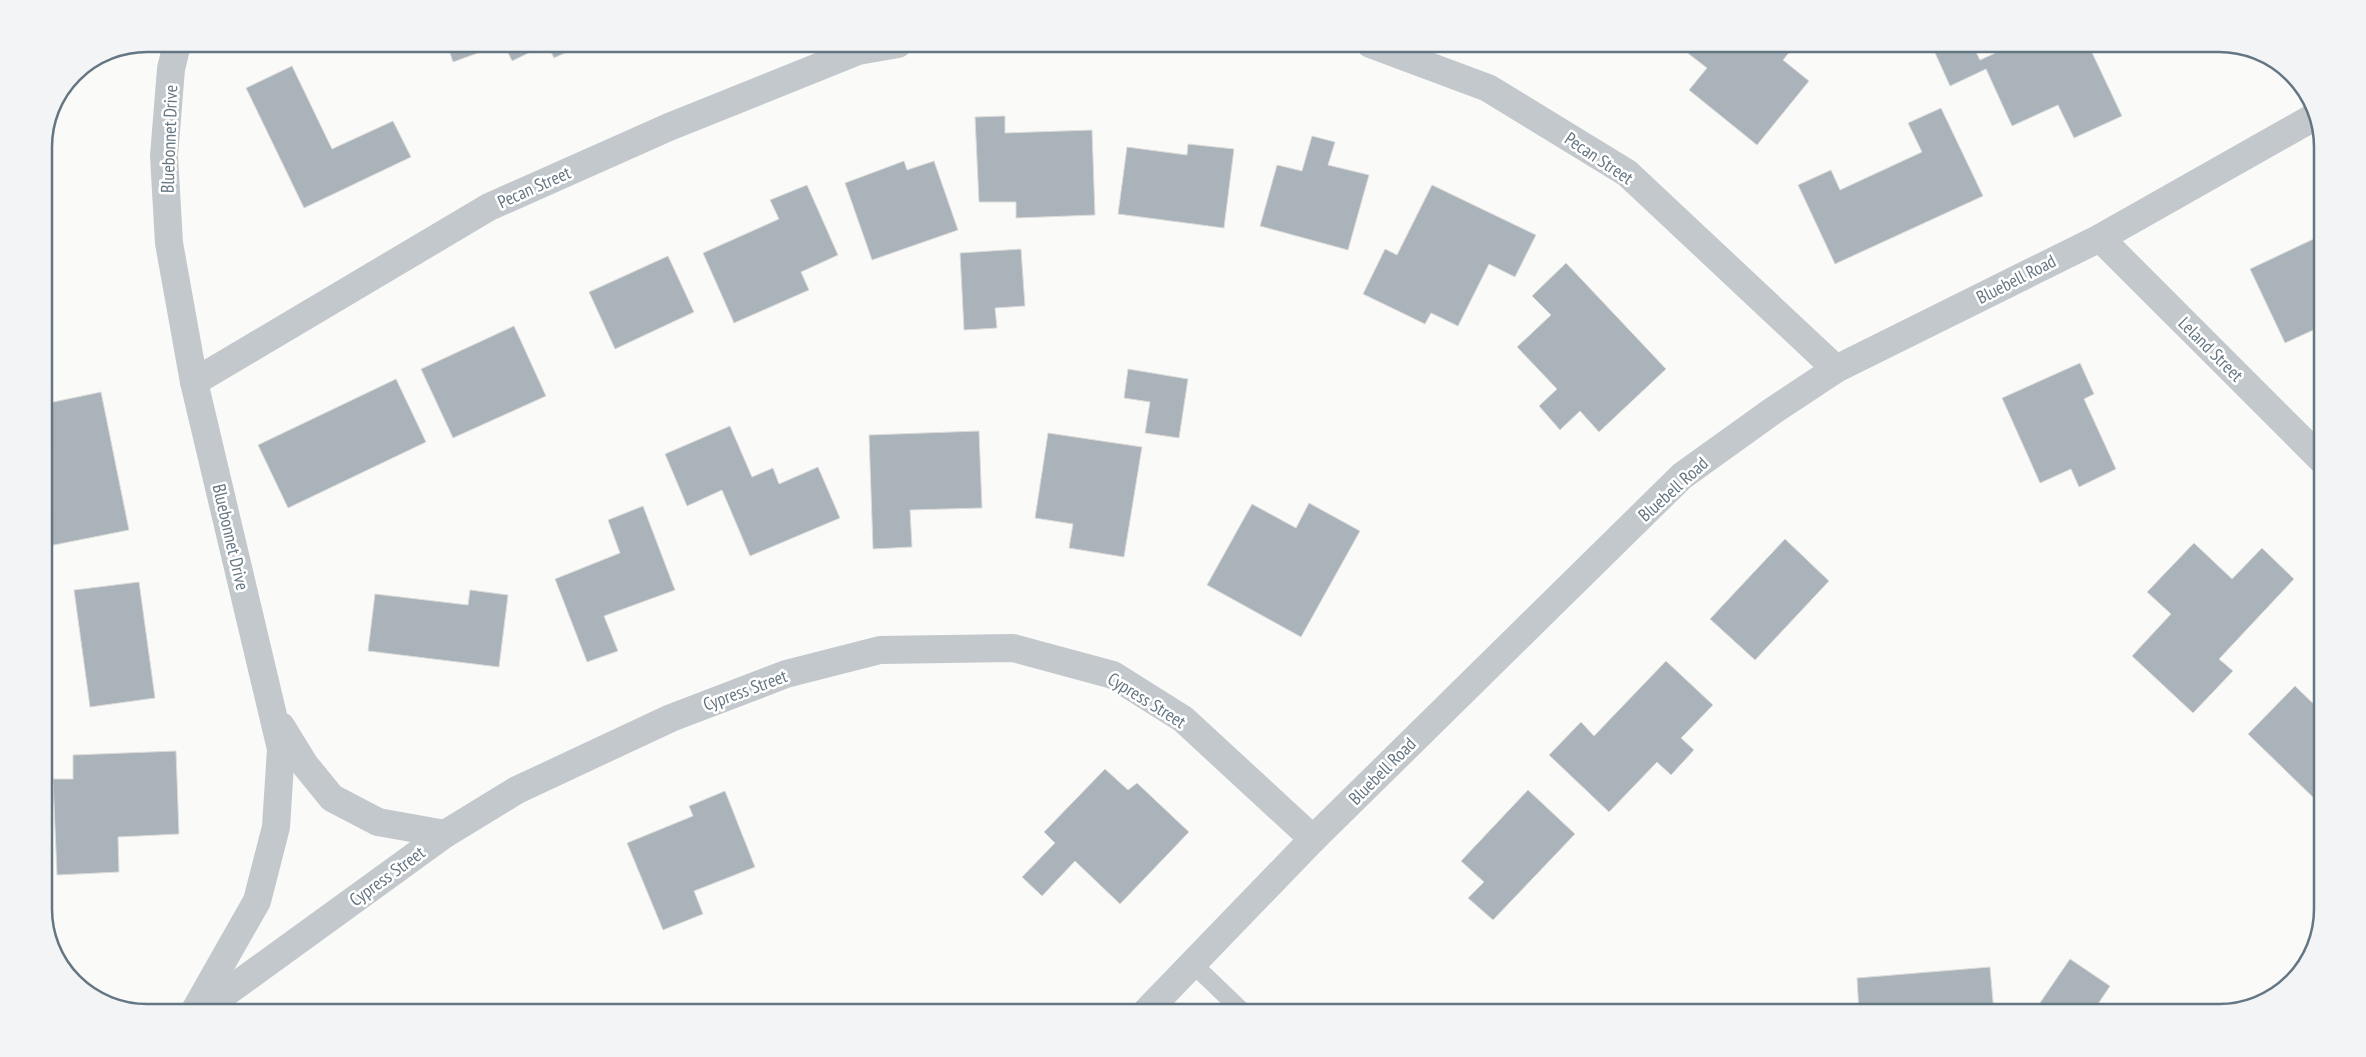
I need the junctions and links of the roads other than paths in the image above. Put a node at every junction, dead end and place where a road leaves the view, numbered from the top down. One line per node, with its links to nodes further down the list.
1 (1393, 52): 6 (street, Pecan Street)
2 (175, 53): 7 (street, Bluebonnet Drive)
3 (856, 53): 7 (street, Pecan Street)
4 (2309, 120): 5 (street, Bluebell Road)
5 (2100, 238): 6 (street, Bluebell Road); 8 (street, Leland Street)
6 (1836, 369): 11 (street, Bluebell Road)
7 (194, 382): 9 (street, Bluebonnet Drive)
8 (2313, 451)
9 (273, 712): 10 (street); 13 (street, Bluebonnet Drive)
10 (445, 834): 11 (street, Cypress Street); 14 (street, Cypress Street)
11 (1313, 840): 12 (street, Bluebell Road)
12 (1194, 965): 15 (street, Bluebell Road); 16 (lane)
13 (198, 1004)
14 (210, 1004)
15 (1154, 1004)
16 (1235, 1004)

